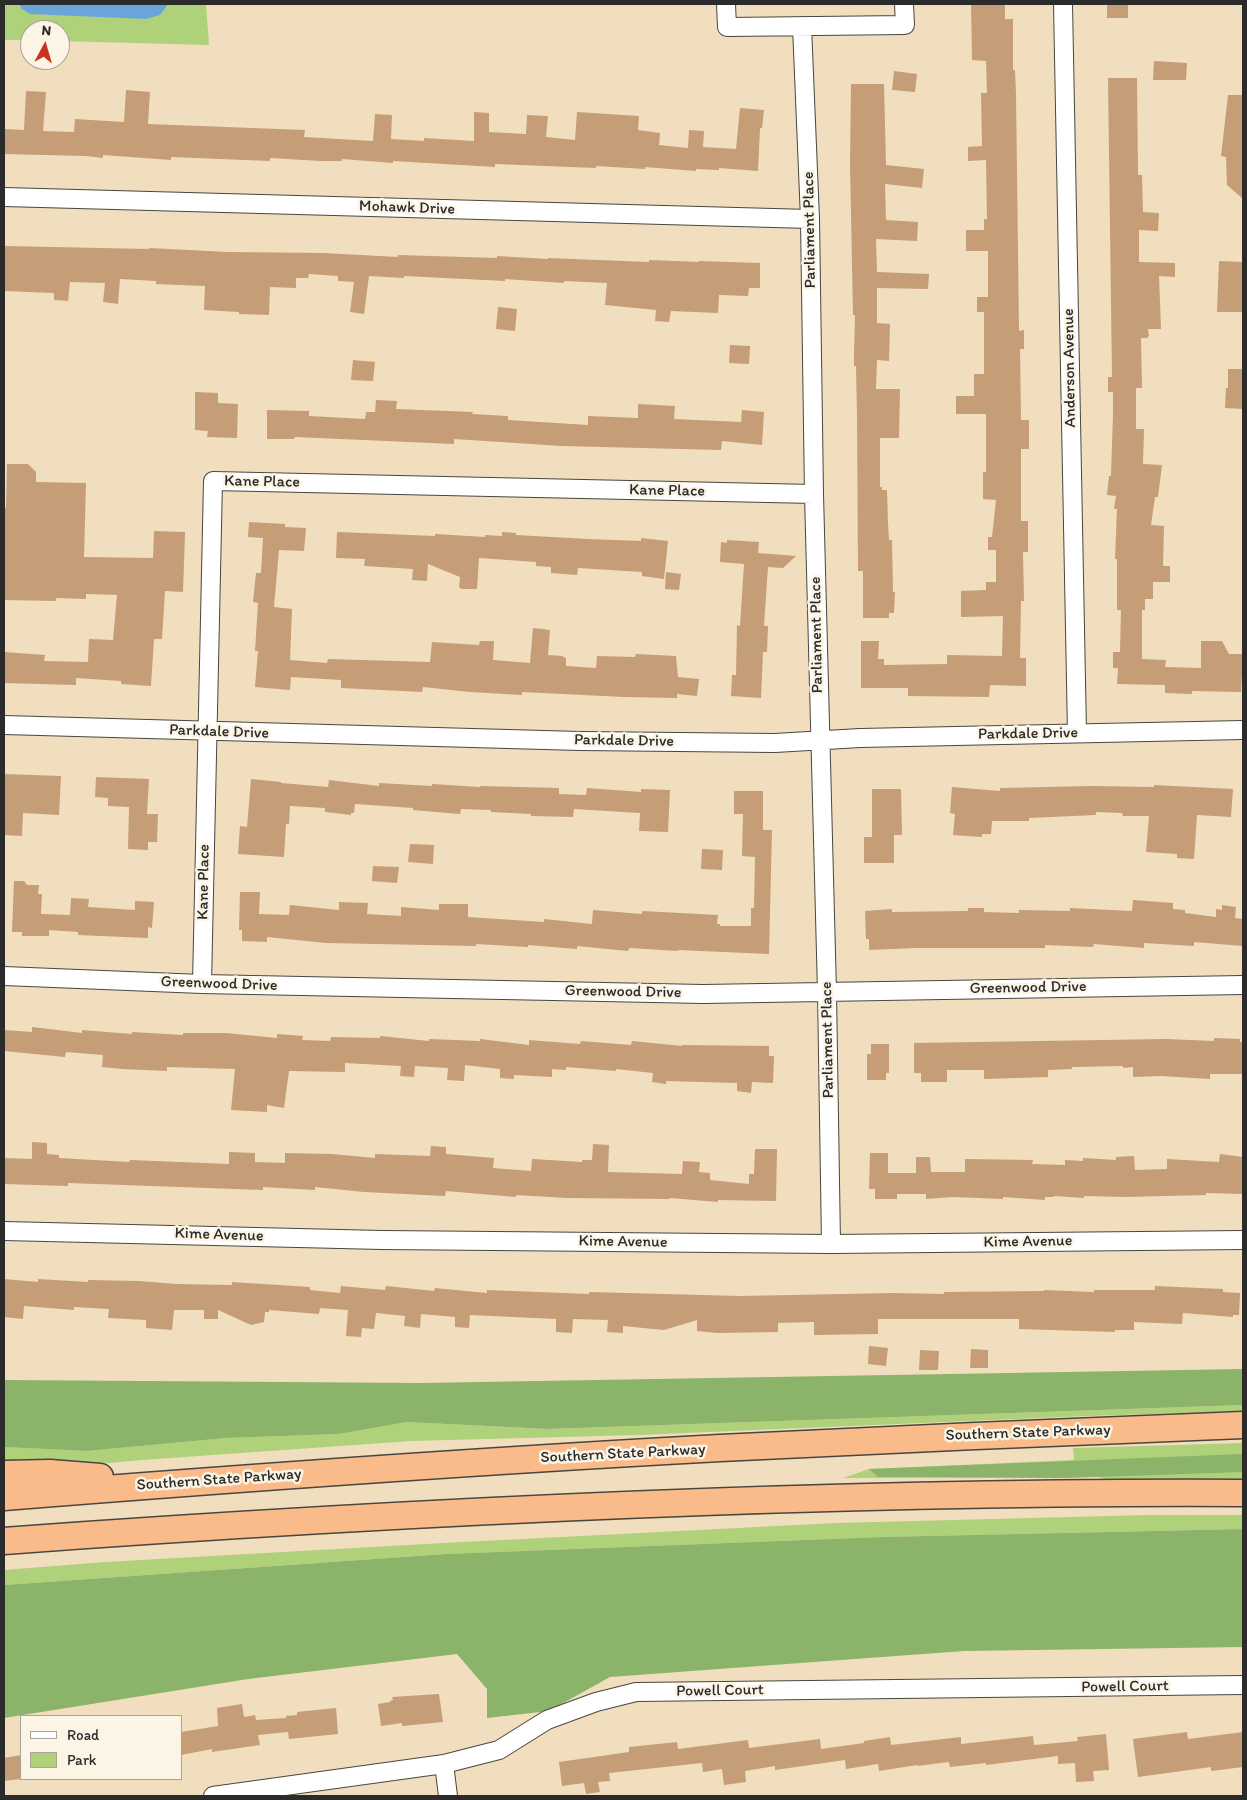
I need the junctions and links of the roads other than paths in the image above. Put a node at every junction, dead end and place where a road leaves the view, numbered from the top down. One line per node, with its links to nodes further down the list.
1 (726, 4): 4 (street)
2 (904, 4): 4 (street)
3 (1063, 4): 11 (street, Anderson Avenue)
4 (802, 26): 6 (street, Parliament Place)
5 (4, 196): 6 (street, Mohawk Drive)
6 (810, 220): 7 (street, Parliament Place)
7 (814, 494): 10 (street, Kane Place); 12 (street, Parliament Place)
8 (4, 725): 10 (street, Parkdale Drive)
9 (1243, 730): 11 (street, Parkdale Drive)
10 (207, 731): 12 (street, Parkdale Drive); 14 (street, Kane Place)
11 (1077, 733): 12 (street, Parkdale Drive)
12 (819, 740): 16 (street, Parliament Place)
13 (4, 976): 14 (street, Greenwood Drive)
14 (202, 984): 16 (street, Greenwood Drive)
15 (1243, 985): 16 (street, Greenwood Drive)
16 (827, 992): 19 (street, Parliament Place)
17 (4, 1231): 19 (street, Kime Avenue)
18 (1243, 1240): 19 (street, Kime Avenue)
19 (831, 1244)
20 (1243, 1425): 22 (highway, Southern State Parkway)
21 (4, 1474): 22 (highway)
22 (180, 1483): 24 (highway, Southern State Parkway)
23 (1243, 1493): 25 (highway)
24 (4, 1497)
25 (85, 1535): 26 (highway); 27 (highway)
26 (4, 1541)
27 (4, 1557)
28 (1243, 1685): 29 (street, Powell Court)
29 (444, 1764): 30 (street, Powell Court); 31 (street)
30 (213, 1796)
31 (448, 1796)

